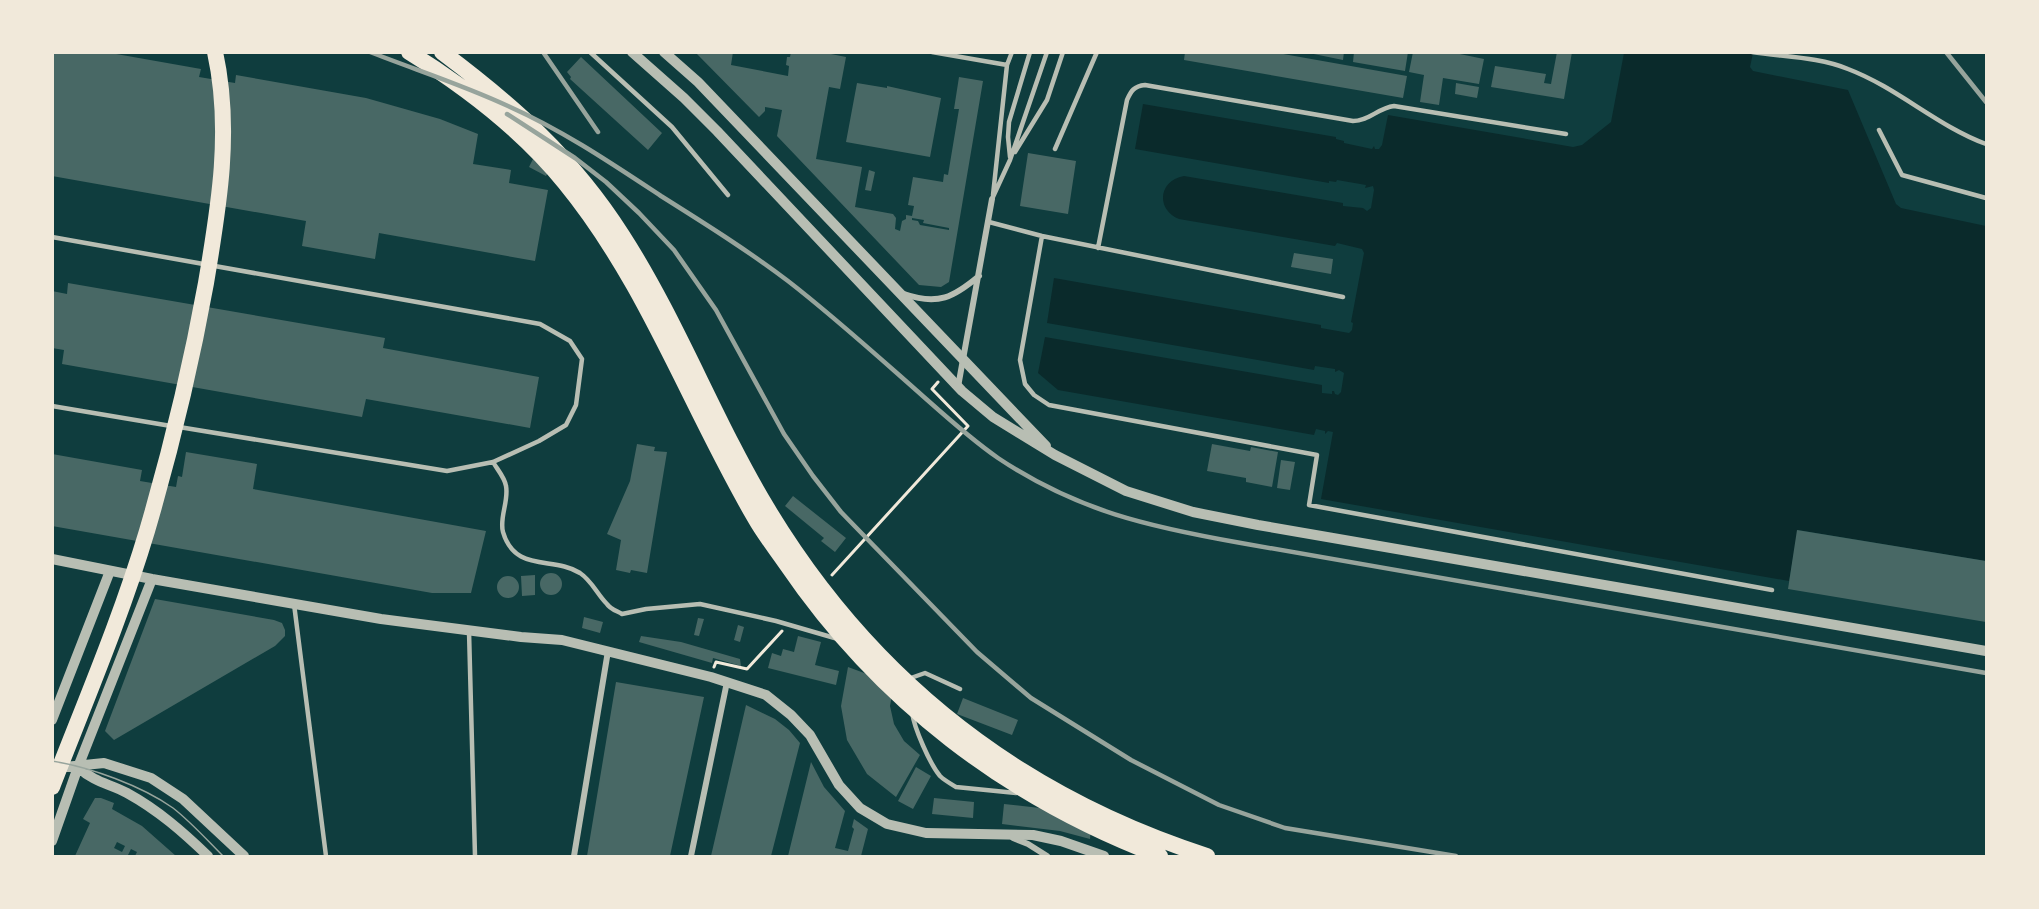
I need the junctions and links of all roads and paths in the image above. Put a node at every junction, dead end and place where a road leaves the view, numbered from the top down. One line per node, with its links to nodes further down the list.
1 (215, 52): 55 (highway)
2 (409, 52): 67 (highway)
3 (442, 52): 68 (highway)
4 (590, 52): 20 (lane)
5 (632, 52): 32 (street)
6 (664, 52): 28 (street)
7 (932, 52): 14 (lane)
8 (1012, 52): 14 (lane)
9 (1030, 52): 19 (lane)
10 (1047, 52): 19 (lane)
11 (1063, 52): 19 (lane)
12 (1097, 52): 18 (lane)
13 (1753, 53): 17 (lane)
14 (1007, 65): 22 (lane)
15 (1879, 130): 21 (lane)
16 (1566, 134): 26 (lane)
17 (1986, 144)
18 (1055, 149)
19 (1010, 160): 22 (lane)
20 (728, 195)
21 (1986, 198)
22 (992, 199): 23 (street)
23 (989, 222): 25 (lane); 27 (street)
24 (52, 237): 35 (lane)
25 (1042, 237): 26 (lane); 40 (lane)
26 (1098, 248): 29 (lane)
27 (980, 276): 28 (street); 30 (street)
28 (899, 292): 30 (street)
29 (1343, 297)
30 (964, 359): 32 (street); 34 (street)
31 (938, 382): 39 (path)
32 (958, 387): 34 (street)
33 (52, 406): 35 (lane)
34 (1055, 455): 46 (street)
35 (493, 462): 44 (lane)
36 (52, 559): 37 (street)
37 (110, 571): 38 (street); 52 (street)
38 (152, 579): 41 (street); 53 (street)
39 (828, 579)
40 (1772, 590)
41 (294, 604): 43 (street); 61 (lane)
42 (787, 625): 48 (path)
43 (470, 631): 45 (street); 62 (lane)
44 (858, 647)
45 (608, 651): 50 (street); 63 (street)
46 (1986, 651)
47 (868, 652): 49 (lane)
48 (716, 662)
49 (908, 679): 51 (lane); 56 (lane)
50 (727, 682): 57 (street); 64 (street)
51 (960, 689)
52 (52, 720)
53 (78, 767): 54 (street); 58 (street); 59 (street); 60 (street)
54 (52, 768)
55 (52, 787)
56 (1016, 793)
57 (1007, 836): 65 (street); 66 (street)
58 (52, 841)
59 (208, 856)
60 (244, 856)
61 (326, 856)
62 (475, 856)
63 (574, 856)
64 (691, 856)
65 (1047, 856)
66 (1104, 856)
67 (1160, 856)
68 (1207, 856)

